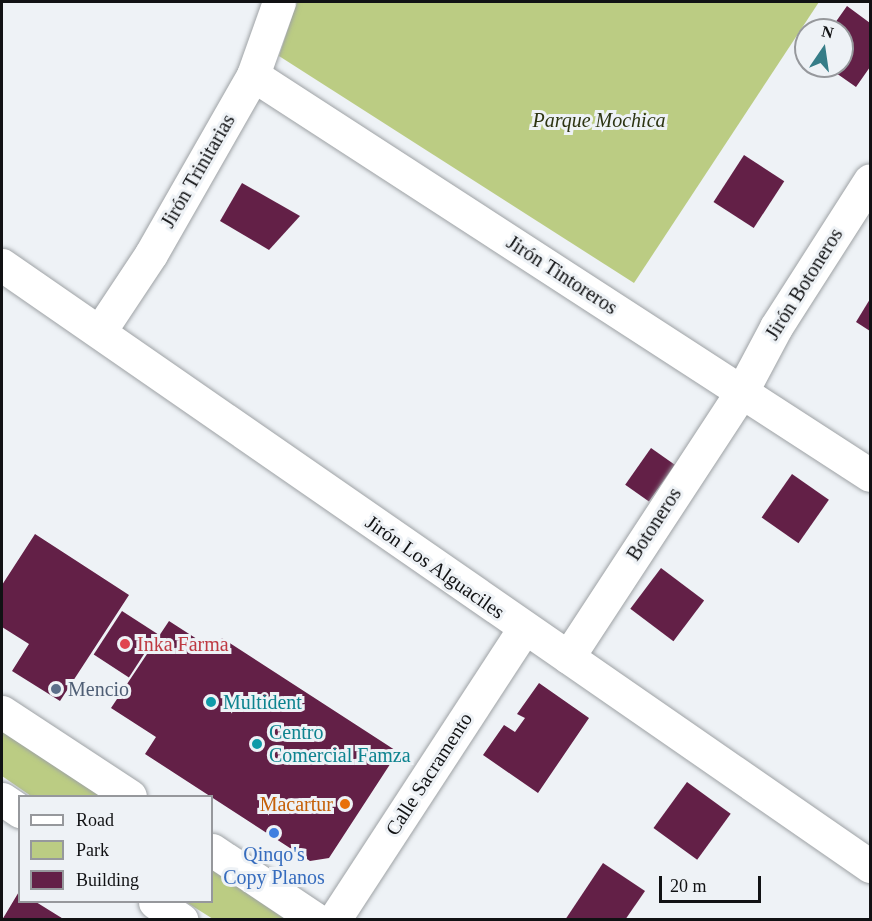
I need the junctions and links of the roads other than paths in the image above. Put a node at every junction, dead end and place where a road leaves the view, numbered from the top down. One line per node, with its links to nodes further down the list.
1 (279, 2): 2 (street, Jirón Trinitarias)
2 (254, 75): 5 (street, Jirón Trinitarias); 6 (street, Jirón Tintoreros)
3 (870, 180): 6 (street, Jirón Botoneros)
4 (2, 265): 5 (street, Jirón Los Alguaciles)
5 (100, 331): 8 (street, Jirón Los Alguaciles)
6 (742, 391): 7 (street, Jirón Tintoreros); 9 (street, Botoneros)
7 (870, 476)
8 (524, 629): 9 (street, Jirón Los Alguaciles); 19 (street, Calle Sacramento)
9 (568, 657): 15 (street, Jirón Los Alguaciles)
10 (2, 712): 11 (street)
11 (128, 795)
12 (2, 799): 13 (street)
13 (18, 810)
14 (213, 851): 18 (street)
15 (870, 866)
16 (156, 903): 17 (street)
17 (182, 920)
18 (317, 920)
19 (334, 920)

